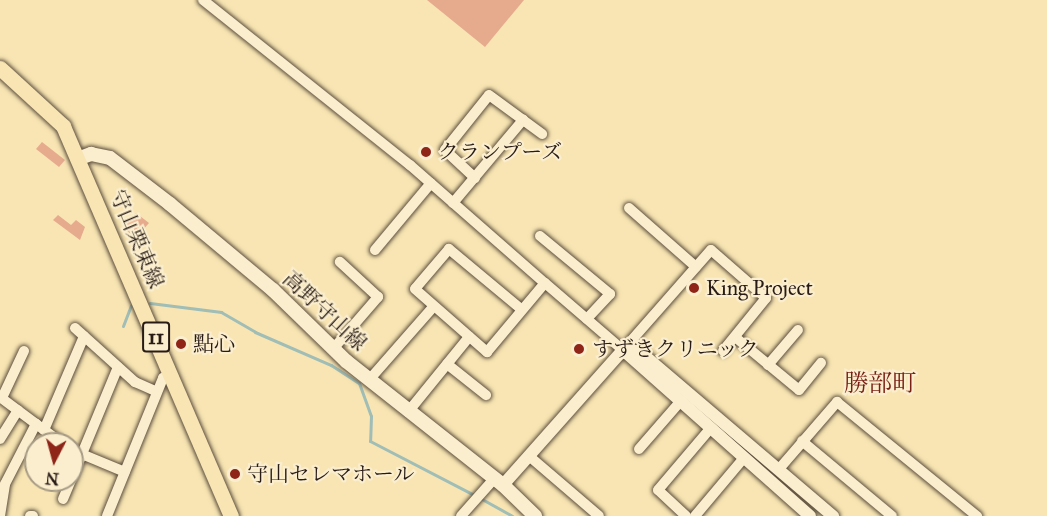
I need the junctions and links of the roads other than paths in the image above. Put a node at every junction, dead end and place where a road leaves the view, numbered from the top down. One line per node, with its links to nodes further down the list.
1 (203, 0): 7 (street)
2 (0, 68): 5 (main road, 守山栗東線 / 11)
3 (523, 120): 4 (street); 6 (street); 6 (street)
4 (542, 134)
5 (80, 158): 23 (main road, 高野守山線); 31 (main road, 守山栗東線 / 11)
6 (475, 178): 8 (street)
7 (431, 183): 8 (street); 11 (street)
8 (453, 203): 14 (street)
9 (629, 208): 13 (street)
10 (540, 236): 17 (street)
11 (375, 250)
12 (339, 262): 23 (street)
13 (696, 267): 22 (street); 24 (street)
14 (544, 283): 16 (street); 17 (street)
15 (434, 306): 16 (street); 21 (street); 32 (street)
16 (521, 309): 21 (street)
17 (587, 319): 24 (street)
18 (75, 328): 20 (street)
19 (798, 330): 29 (street)
20 (84, 336): 30 (street); 39 (street)
21 (469, 337): 28 (street)
22 (735, 337): 26 (street); 29 (street)
23 (333, 350): 32 (main road, 高野守山線)
24 (624, 350): 36 (street); 46 (street); 48 (street)
25 (24, 351): 35 (street)
26 (723, 351)
27 (821, 363): 29 (street)
28 (447, 364): 34 (street); 38 (street)
29 (768, 365)
30 (118, 367): 33 (street); 42 (street)
31 (171, 374): 33 (street); 58 (main road, 守山栗東線 / 11)
32 (369, 380): 38 (main road, 高野守山線)
33 (157, 392): 51 (street)
34 (486, 395)
35 (1, 398): 37 (street)
36 (678, 403): 40 (street); 45 (street)
37 (18, 410): 39 (street); 43 (street)
38 (408, 412): 52 (main road, 高野守山線)
39 (40, 427): 41 (street); 56 (street)
40 (710, 429): 49 (street); 63 (street)
41 (47, 432)
42 (84, 437)
43 (0, 439)
44 (802, 441): 50 (street); 67 (street); 68 (street)
45 (639, 449)
46 (759, 453): 49 (street); 50 (street)
47 (84, 455): 51 (street)
48 (529, 456): 52 (street); 62 (street)
49 (746, 462): 64 (street); 65 (street)
50 (779, 469): 66 (street)
51 (125, 472): 57 (street)
52 (499, 482): 55 (main road, 高野守山線); 59 (street)
53 (66, 492): 54 (street)
54 (63, 499)
55 (520, 501): 60 (street); 61 (main road, 高野守山線)
56 (0, 516)
57 (107, 516)
58 (231, 516)
59 (461, 516)
60 (520, 516)
61 (535, 516)
62 (599, 516)
63 (686, 516)
64 (694, 516)
65 (810, 516)
66 (833, 516)
67 (892, 516)
68 (977, 516)

